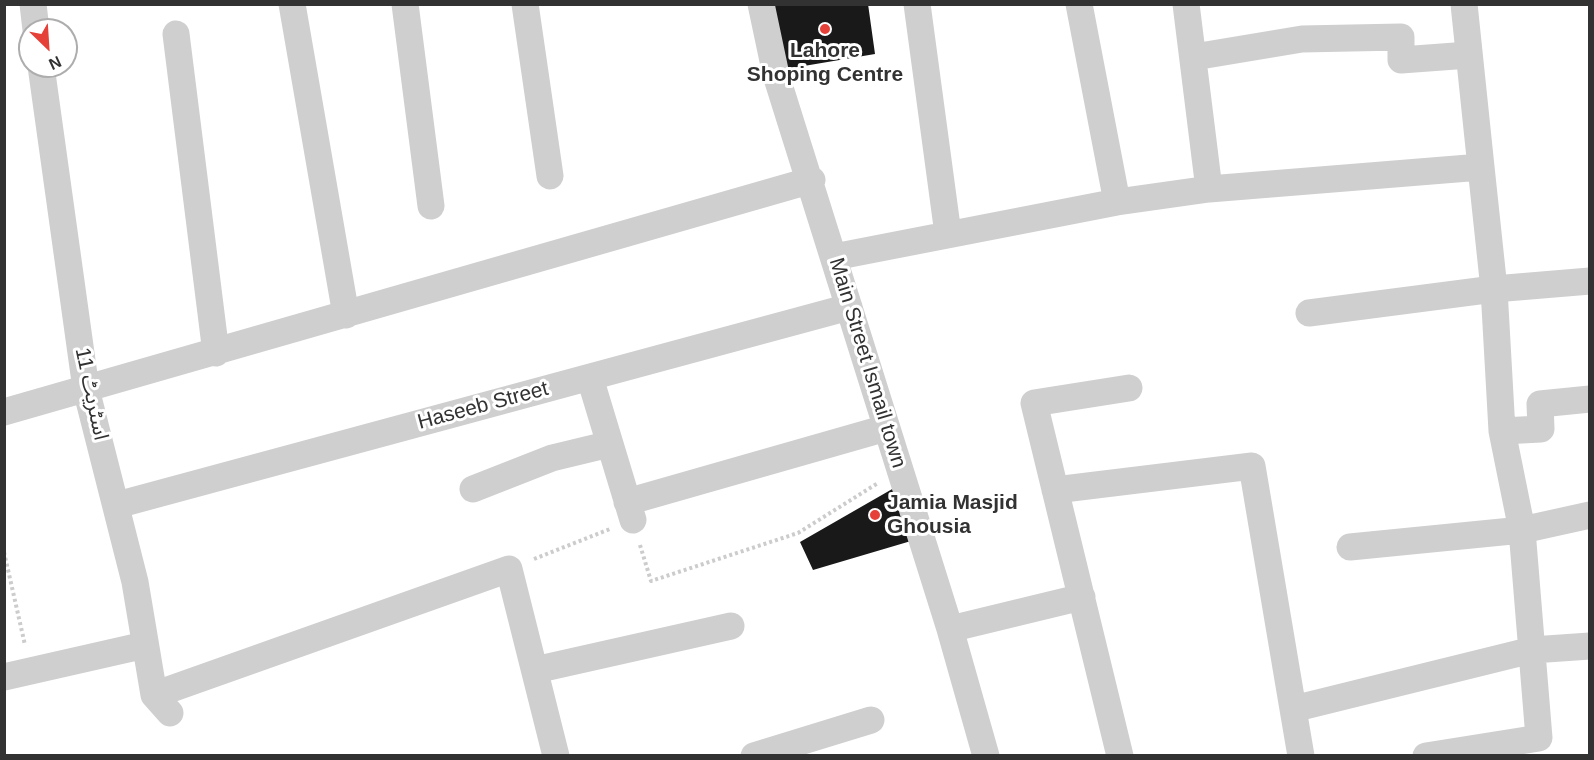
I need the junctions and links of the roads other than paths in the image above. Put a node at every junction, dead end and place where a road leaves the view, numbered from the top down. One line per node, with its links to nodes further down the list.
1 (292, 4): 25 (street)
2 (405, 4): 18 (street)
3 (525, 4): 14 (street)
4 (761, 4): 15 (street, Main Street Ismail town)
5 (917, 4): 19 (street)
6 (1079, 4): 17 (street)
7 (1186, 4): 11 (street)
8 (1464, 4): 10 (street)
9 (176, 34): 26 (street)
10 (1469, 55): 11 (street); 13 (street)
11 (1194, 57): 16 (street)
12 (43, 78): 29 (street, اسٹریٹ 11)
13 (1481, 167): 16 (street); 22 (street)
14 (550, 176)
15 (812, 180): 20 (street, Main Street Ismail town); 25 (street)
16 (1209, 189): 17 (street)
17 (1117, 202): 19 (street)
18 (431, 206)
19 (948, 234): 20 (street)
20 (834, 257): 23 (street, Main Street Ismail town)
21 (1590, 282): 22 (street)
22 (1494, 289): 24 (street); 33 (street)
23 (849, 307): 27 (street, Haseeb Street); 32 (street, Main Street Ismail town)
24 (1309, 313)
25 (346, 315): 26 (street)
26 (216, 353): 29 (street)
27 (590, 378): 34 (street); 37 (street, Haseeb Street)
28 (1130, 388): 36 (street)
29 (86, 389): 31 (street); 37 (street, اسٹریٹ 11)
30 (1590, 399): 33 (street)
31 (4, 412)
32 (886, 428): 34 (street); 43 (street, Main Street Ismail town)
33 (1502, 431): 39 (street)
34 (610, 444): 35 (street)
35 (473, 489)
36 (1055, 490): 41 (street); 49 (street)
37 (117, 505): 44 (street, اسٹریٹ 11)
38 (1590, 515): 39 (street)
39 (1521, 530): 40 (street); 46 (street)
40 (1350, 547)
41 (1082, 597): 43 (street); 55 (street)
42 (731, 626): 47 (street)
43 (950, 630): 54 (street, Main Street Ismail town)
44 (145, 645): 47 (street, اسٹریٹ 11); 48 (street)
45 (1590, 646): 46 (street)
46 (1532, 650): 49 (street); 51 (street)
47 (536, 670): 52 (street)
48 (4, 677)
49 (1293, 709): 56 (street)
50 (871, 720): 53 (street)
51 (1455, 753): 57 (street)
52 (556, 756)
53 (754, 756)
54 (986, 756)
55 (1120, 756)
56 (1301, 756)
57 (1426, 756)

